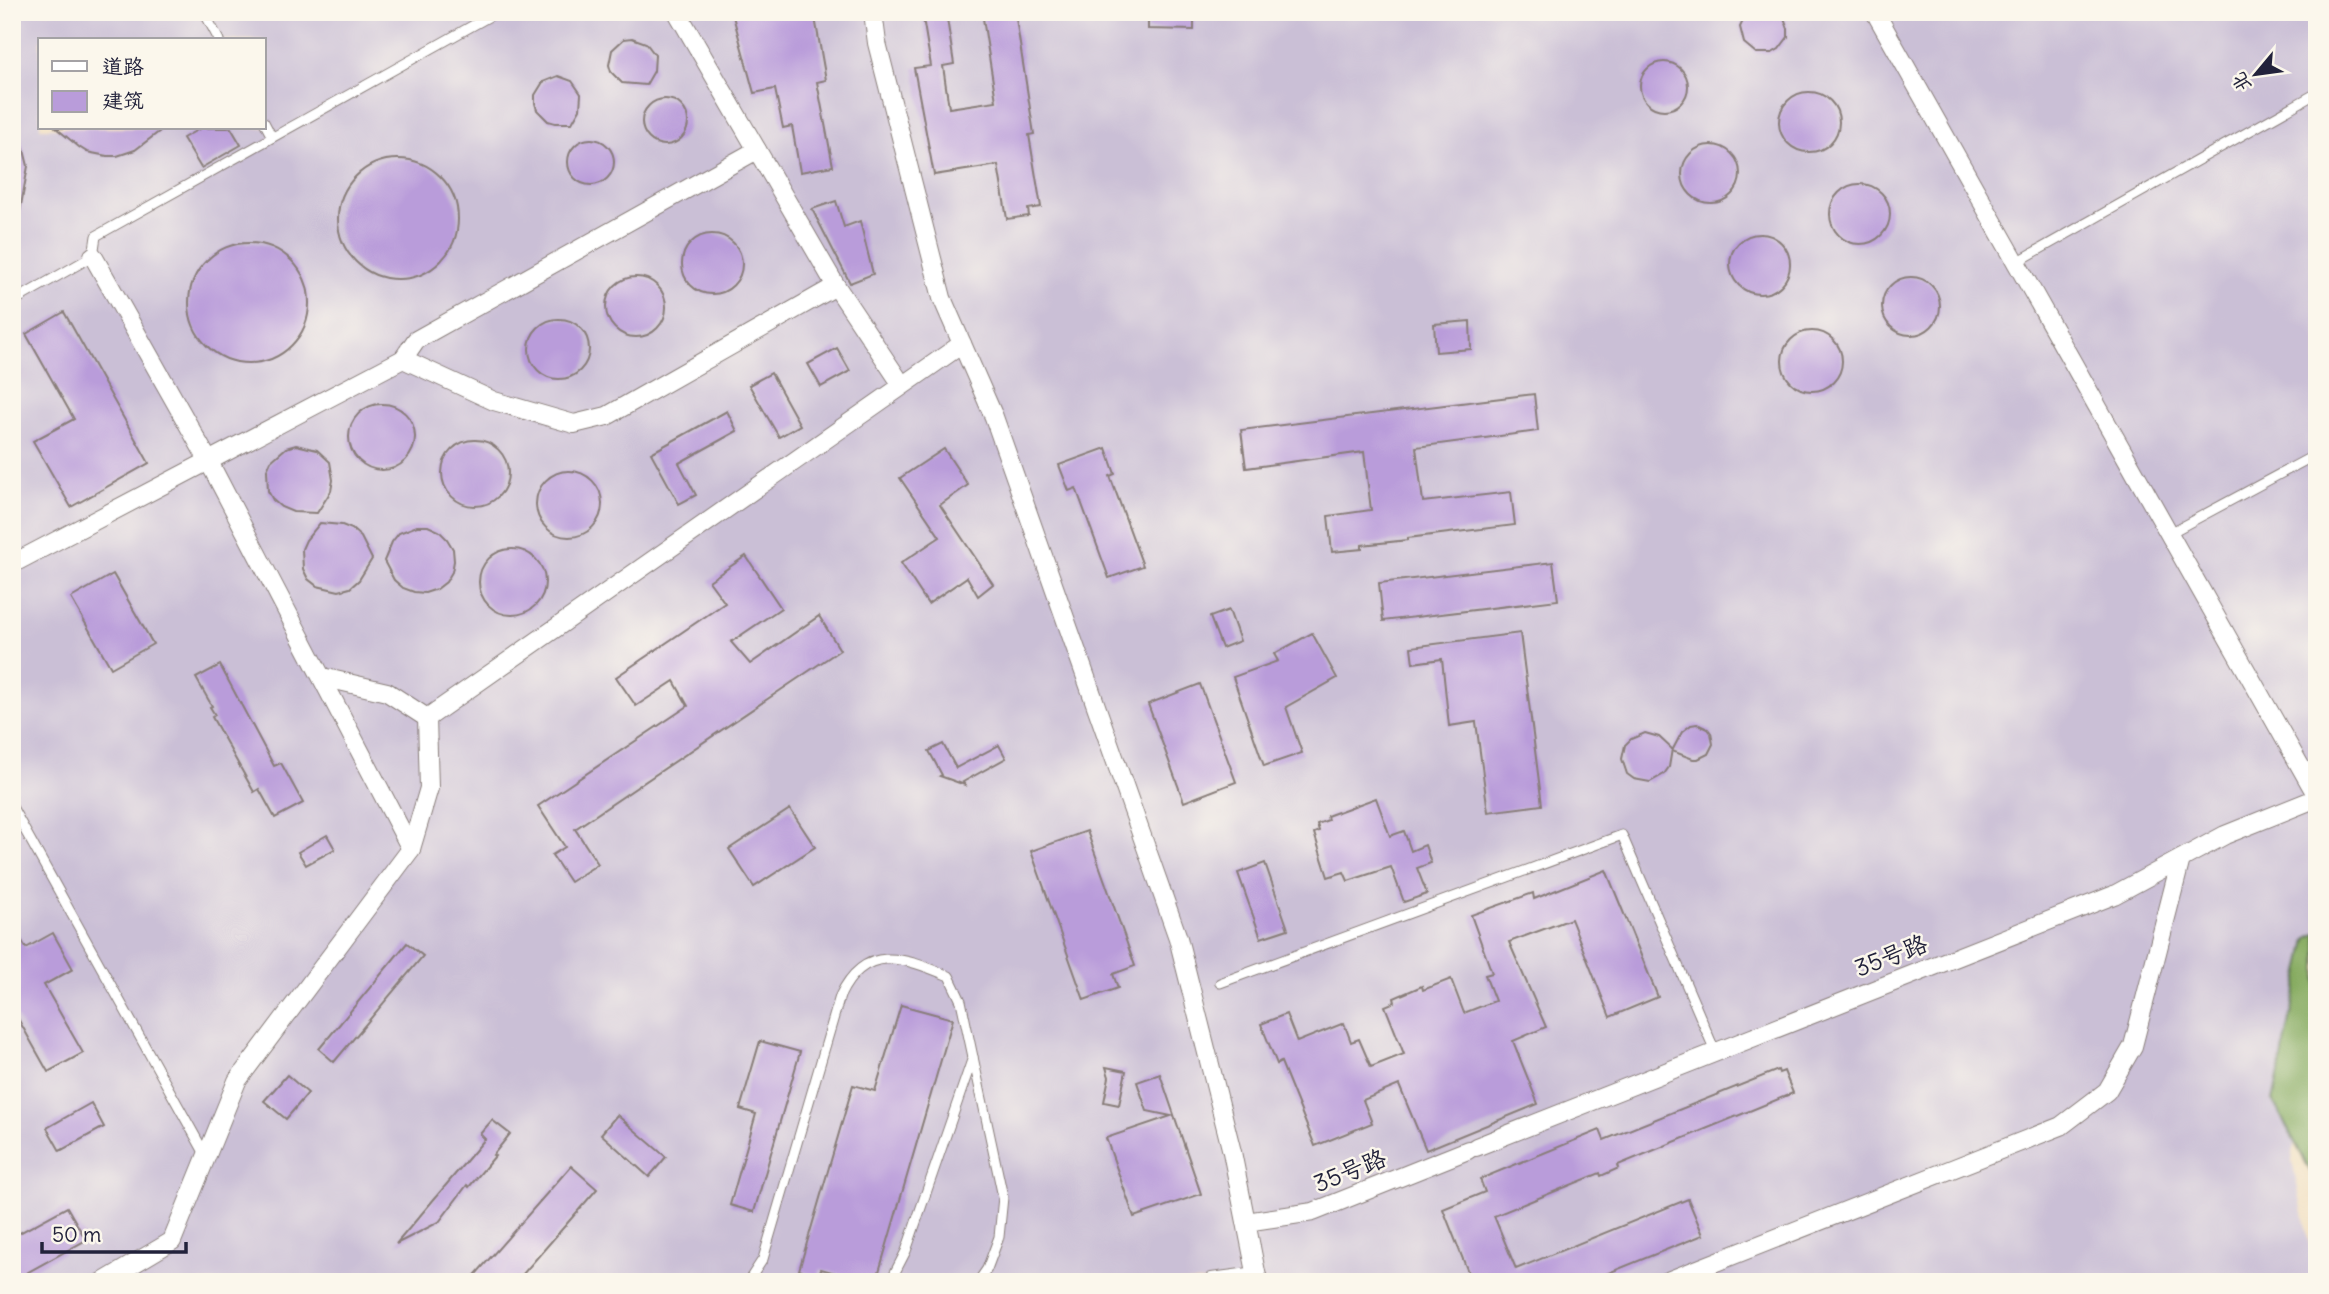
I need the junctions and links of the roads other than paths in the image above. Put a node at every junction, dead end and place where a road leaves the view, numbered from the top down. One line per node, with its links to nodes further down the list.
1 (204, 12): 6 (lane)
2 (497, 12): 9 (lane)
3 (677, 12): 10 (street)
4 (873, 12): 15 (street)
5 (1875, 12): 12 (street)
6 (218, 38)
7 (2317, 93): 12 (lane)
8 (266, 126): 9 (lane)
9 (272, 137): 11 (lane)
10 (757, 150): 13 (street); 16 (street)
11 (93, 256): 14 (lane); 19 (street)
12 (2017, 262): 20 (street)
13 (836, 286): 16 (street); 17 (street)
14 (12, 302)
15 (962, 344): 17 (street); 32 (street)
16 (403, 359): 19 (street)
17 (902, 385): 23 (street)
18 (2317, 454): 20 (lane)
19 (208, 460): 21 (street); 22 (street)
20 (2170, 533): 24 (street)
21 (12, 564)
22 (322, 677): 23 (street); 26 (street)
23 (428, 719): 26 (street)
24 (2317, 797): 27 (street, 35号路)
25 (12, 807): 31 (lane)
26 (411, 849): 31 (street)
27 (2181, 859): 29 (street, 35号路); 39 (street)
28 (1220, 983): 29 (lane)
29 (1715, 1051): 32 (street, 35号路)
30 (973, 1057): 35 (lane); 36 (lane); 37 (lane)
31 (206, 1156): 34 (street)
32 (1247, 1222): 33 (street)
33 (1257, 1279): 38 (street)
34 (103, 1282)
35 (748, 1282)
36 (890, 1282)
37 (978, 1282)
38 (1212, 1282)
39 (1665, 1282)

